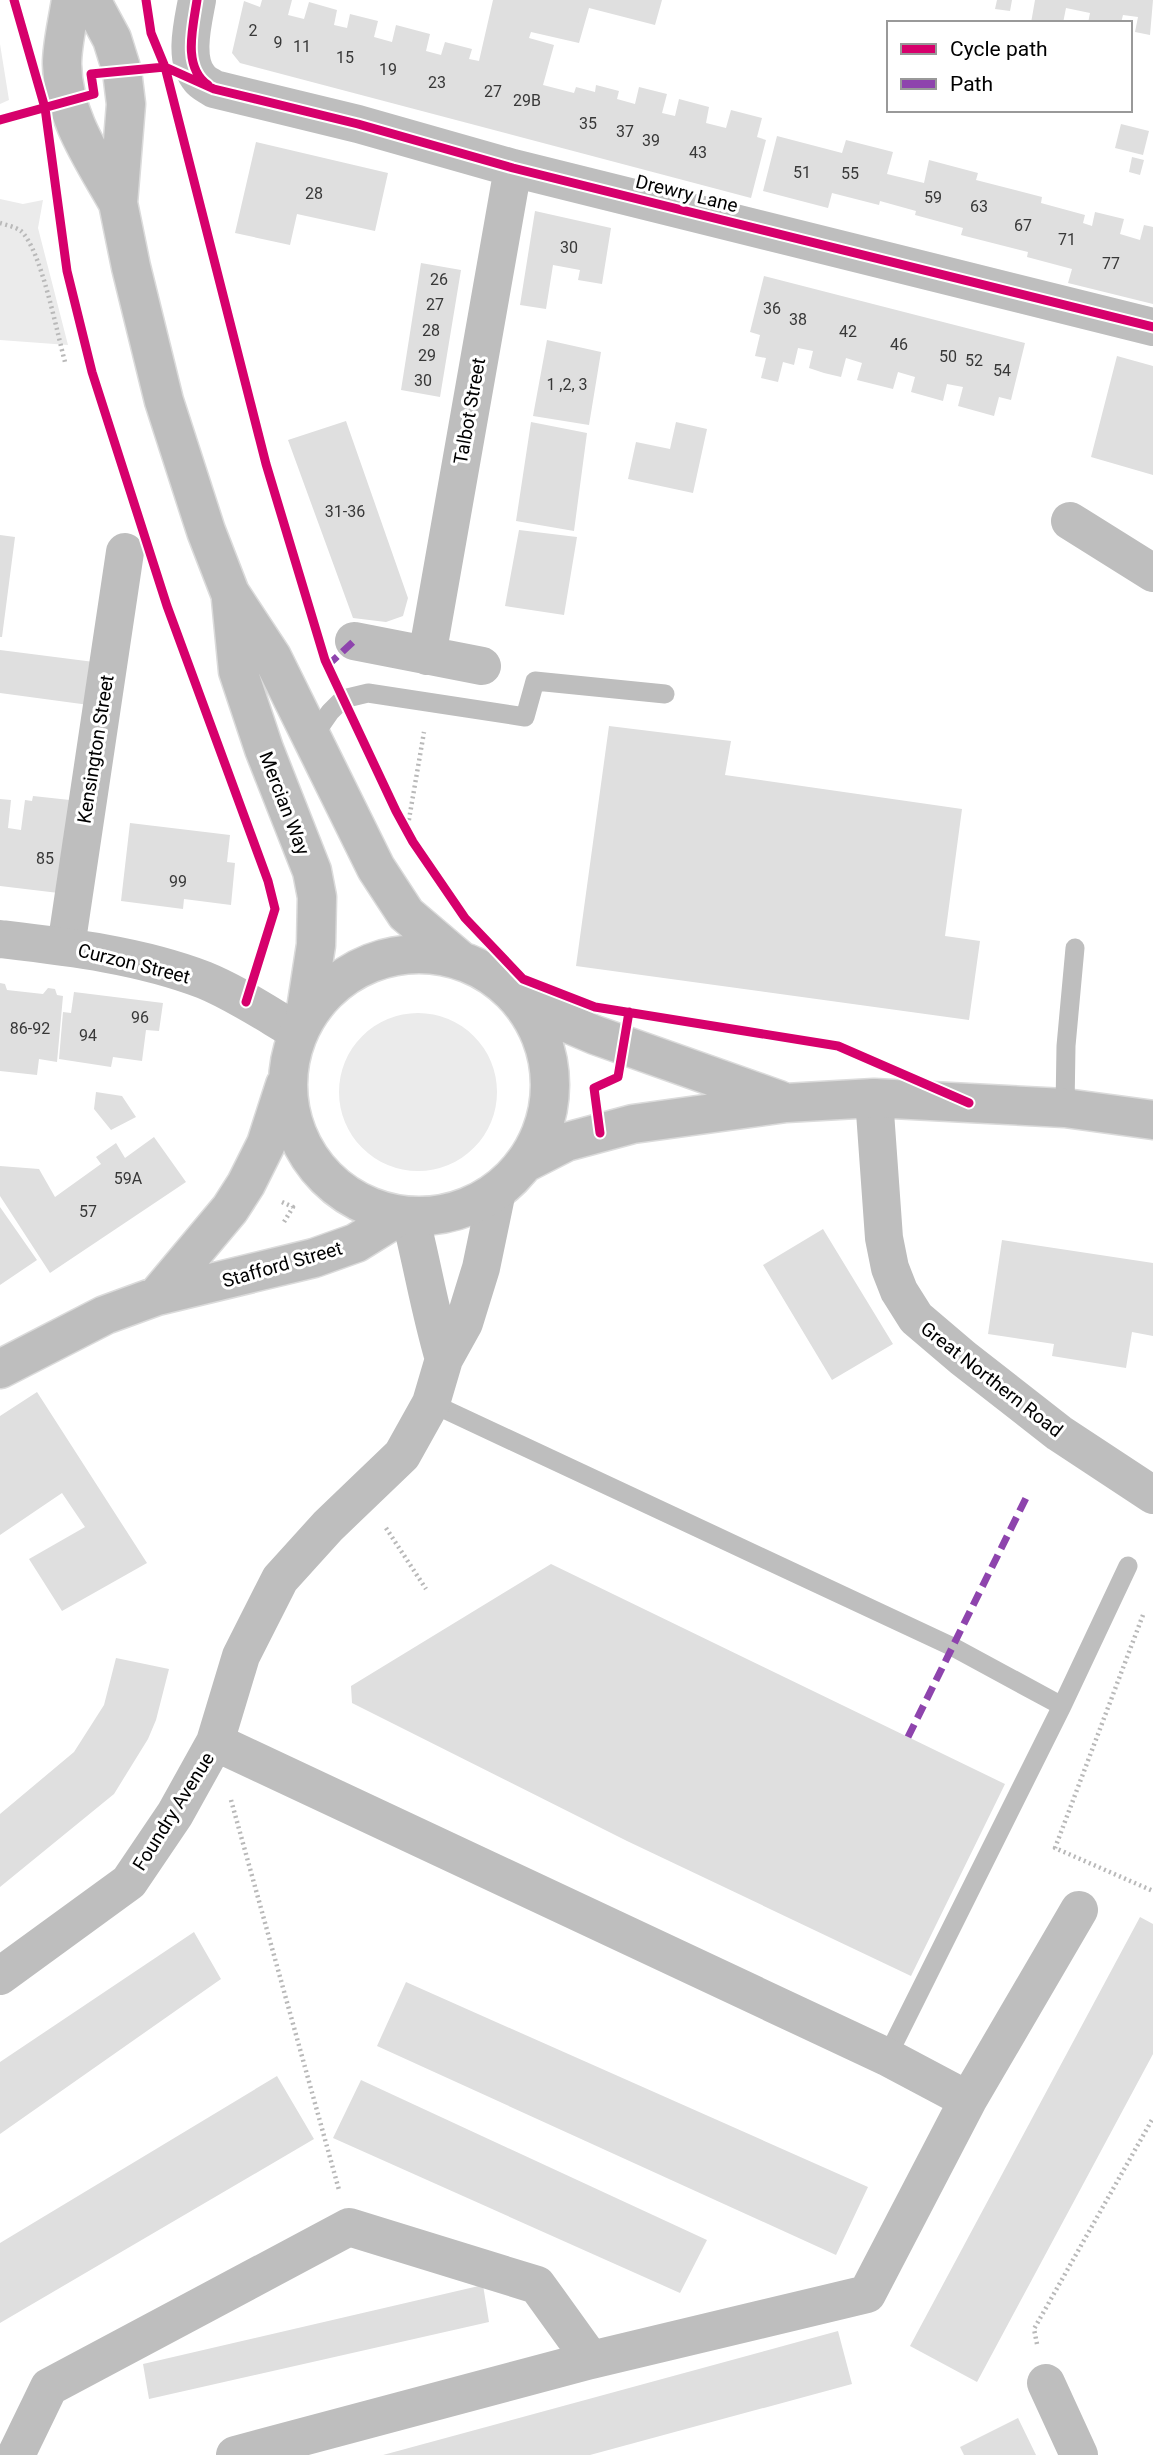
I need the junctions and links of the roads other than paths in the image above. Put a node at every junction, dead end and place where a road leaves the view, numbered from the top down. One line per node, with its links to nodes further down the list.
1 (71, 0): 5 (street, Mercian Way)
2 (91, 0): 5 (street, Mercian Way)
3 (197, 0): 4 (street, Drewry Lane)
4 (513, 168): 6 (street, Drewry Lane); 12 (street, Talbot Street)
5 (118, 203): 10 (street, Mercian Way)
6 (1153, 327)
7 (1070, 521): 9 (street)
8 (125, 552): 17 (street, Kensington Street)
9 (1153, 573)
10 (230, 593): 15 (street, Mercian Way); 21 (street, Mercian Way)
11 (354, 641): 12 (street)
12 (427, 656): 13 (street)
13 (482, 666)
14 (665, 694): 15 (lane)
15 (313, 738): 19 (street, Mercian Way)
16 (0, 939): 17 (street, Curzon Street)
17 (66, 947): 21 (street, Curzon Street)
18 (1074, 948): 25 (lane)
19 (460, 960): 20 (street); 21 (street)
20 (523, 1004): 24 (street); 27 (street)
21 (301, 1024): 22 (street, Mercian Way)
22 (287, 1080): 29 (street); 30 (street, Stafford Street)
23 (874, 1098): 24 (street); 25 (street); 34 (street, Great Northern Road)
24 (786, 1103): 27 (street)
25 (1065, 1108): 26 (street)
26 (1153, 1120)
27 (525, 1163): 28 (street)
28 (497, 1191): 29 (street); 31 (street, Foundry Avenue)
29 (405, 1215): 30 (street, Stafford Street); 31 (street)
30 (156, 1296): 32 (street, Stafford Street)
31 (444, 1359): 33 (street, Foundry Avenue)
32 (0, 1369)
33 (431, 1404): 36 (lane); 37 (street, Foundry Avenue)
34 (1153, 1495)
35 (1128, 1566): 36 (lane)
36 (1062, 1706): 40 (lane)
37 (215, 1742): 39 (street, Foundry Avenue); 40 (street)
38 (1079, 1910): 41 (street)
39 (0, 1976)
40 (887, 2057): 41 (street)
41 (968, 2100): 42 (street)
42 (591, 2360): 44 (street); 45 (street)
43 (1046, 2383): 46 (street)
44 (16, 2455)
45 (235, 2455)
46 (1079, 2455)

